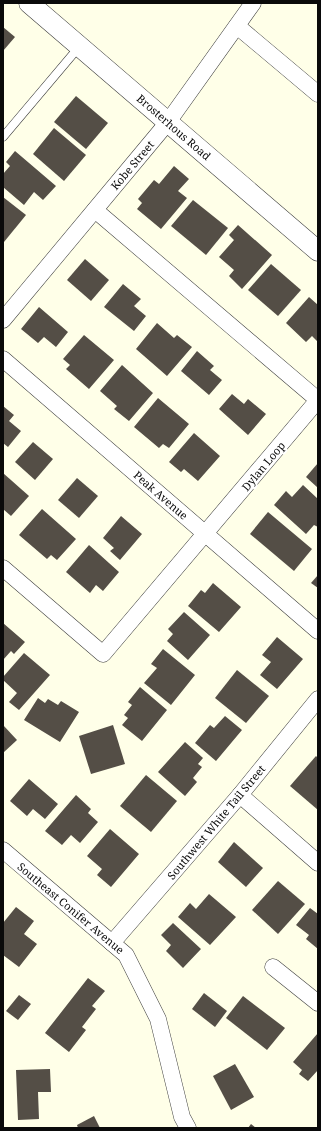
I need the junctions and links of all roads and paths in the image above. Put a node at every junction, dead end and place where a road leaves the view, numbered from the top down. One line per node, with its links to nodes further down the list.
1 (29, 3): 4 (street, Brosterhous Road)
2 (253, 3): 3 (street, Kobe Street)
3 (237, 26): 5 (street); 6 (street, Kobe Street)
4 (80, 46): 6 (street, Brosterhous Road); 7 (lane)
5 (318, 94)
6 (168, 122): 8 (street, Kobe Street); 9 (street, Brosterhous Road)
7 (3, 137)
8 (95, 210): 10 (street, Kobe Street); 12 (street, Dylan Loop)
9 (318, 251)
10 (3, 320)
11 (3, 360): 12 (street, Peak Avenue)
12 (206, 534): 13 (street, Dylan Loop); 14 (street, Peak Avenue)
13 (3, 568)
14 (318, 631)
15 (318, 699): 16 (street, Southwest White Tail Street)
16 (240, 795): 18 (street); 19 (street, Southwest White Tail Street)
17 (3, 850): 19 (street, Southeast Conifer Avenue)
18 (318, 863)
19 (112, 943): 22 (street, Southeast Conifer Avenue)
20 (273, 968): 21 (street)
21 (318, 1003)
22 (188, 1128)

